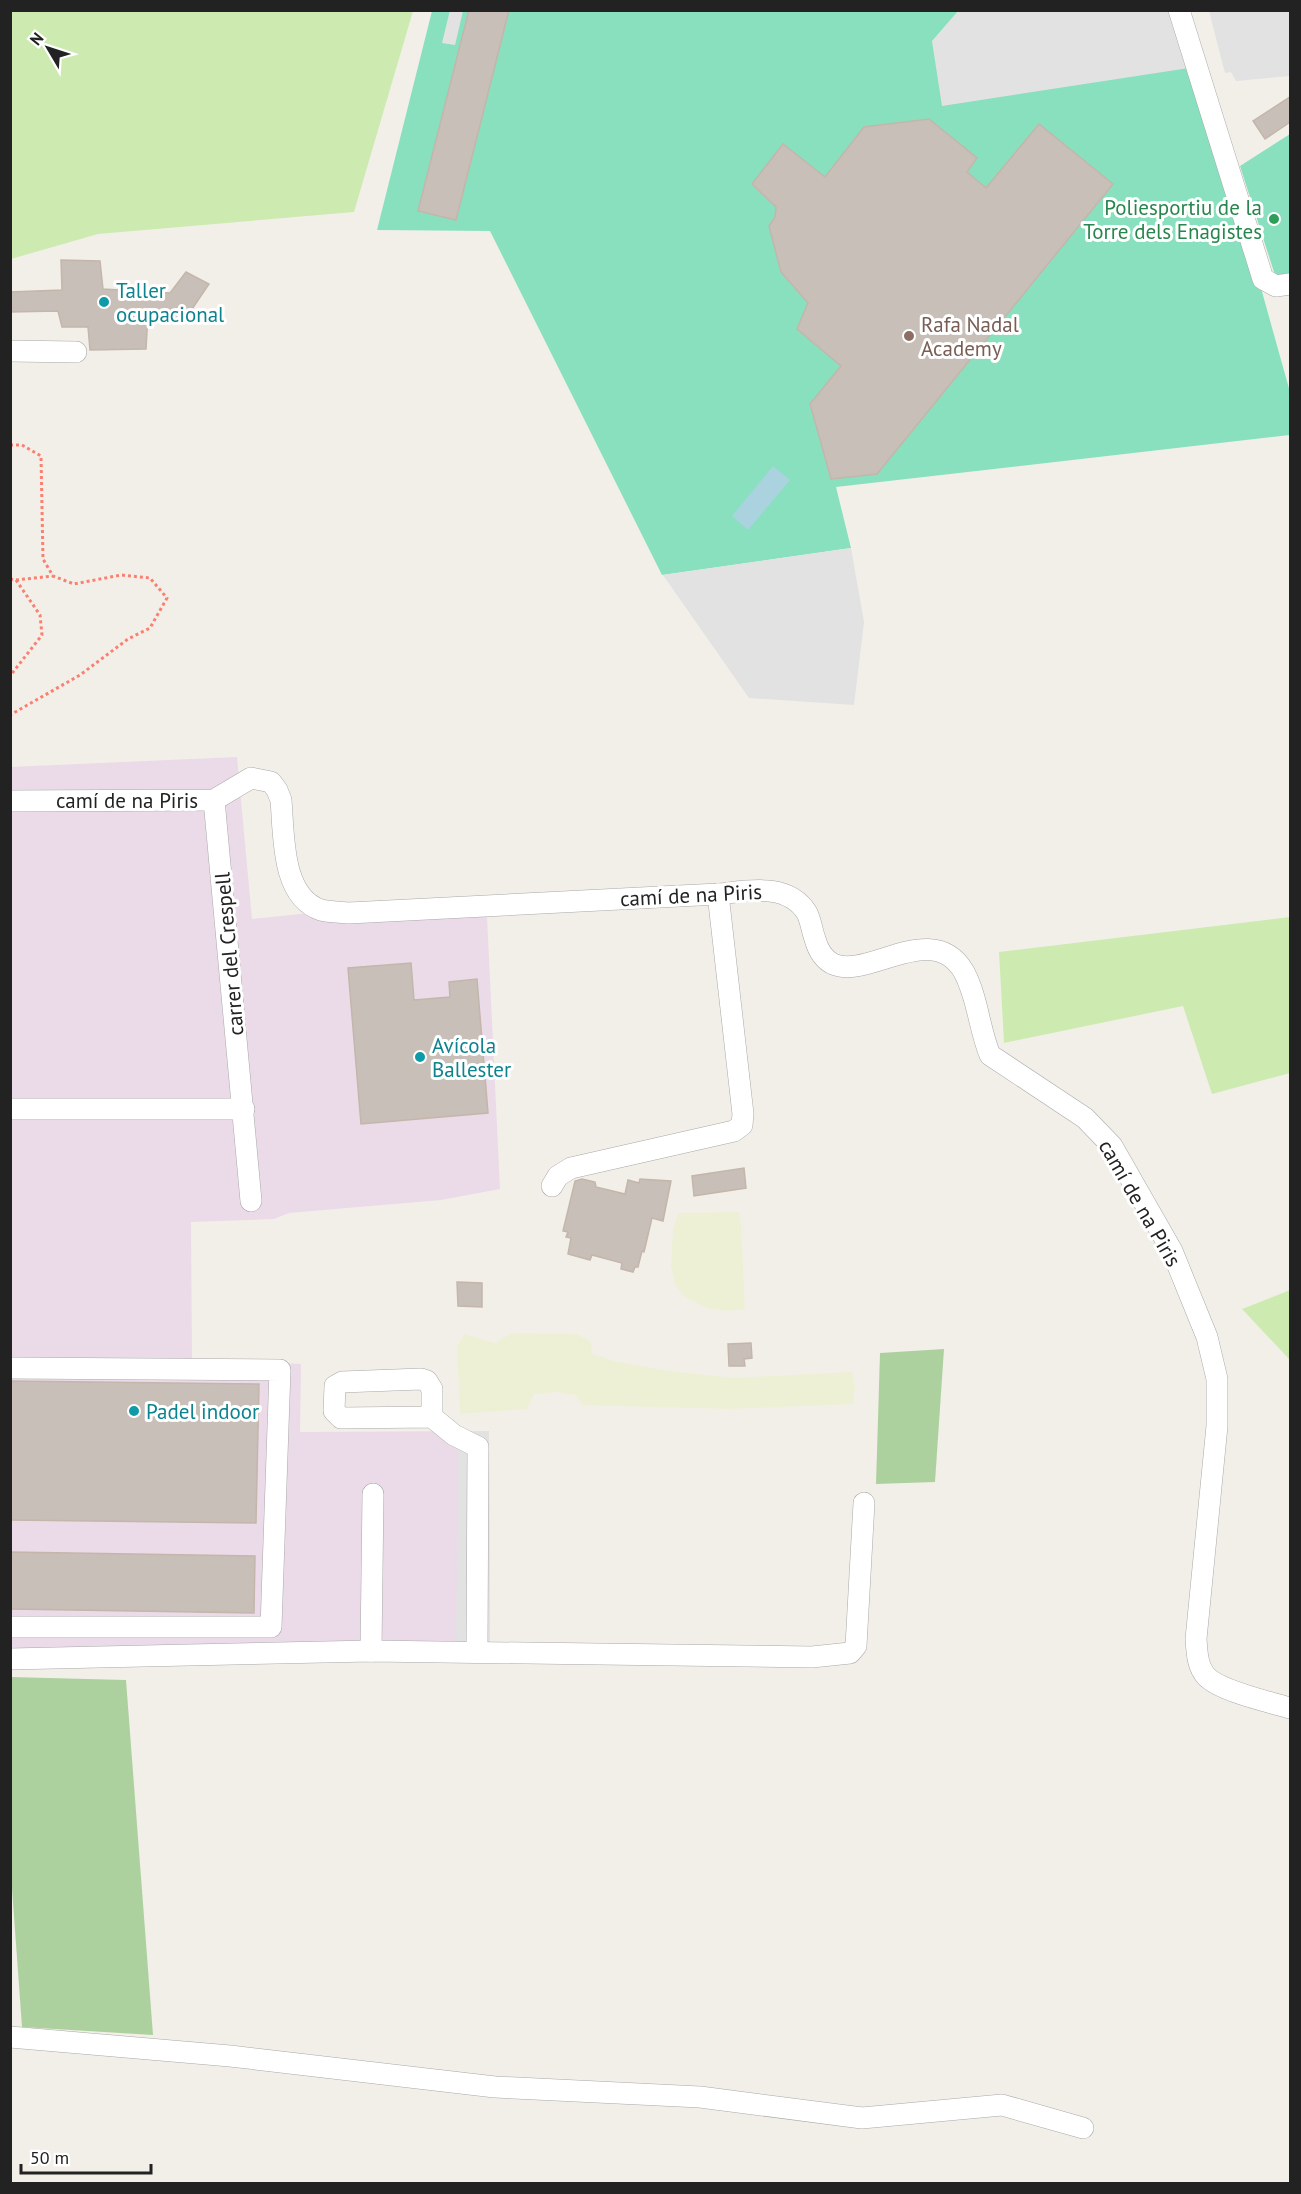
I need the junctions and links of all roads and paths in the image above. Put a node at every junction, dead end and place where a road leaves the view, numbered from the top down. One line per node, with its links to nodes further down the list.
1 (1179, 10): 2 (street)
2 (1290, 284)
3 (10, 351): 4 (street)
4 (76, 352)
5 (10, 445): 6 (path)
6 (53, 576): 8 (path); 10 (path)
7 (10, 579): 8 (path)
8 (16, 580): 9 (path)
9 (10, 676)
10 (10, 715)
11 (214, 800): 12 (street, camí de na Piris); 13 (street, camí de na Piris); 15 (street, carrer del Crespell)
12 (10, 801)
13 (718, 894): 16 (street); 26 (street, camí de na Piris)
14 (10, 1109): 15 (street)
15 (244, 1109): 17 (street, carrer del Crespell)
16 (552, 1186)
17 (251, 1201)
18 (10, 1368): 22 (street)
19 (432, 1417): 19 (street); 24 (street)
20 (373, 1494): 23 (street)
21 (864, 1503): 24 (street)
22 (10, 1627)
23 (371, 1651): 24 (street); 25 (street)
24 (477, 1652)
25 (10, 1659)
26 (1290, 1708)
27 (10, 2037): 28 (street)
28 (1083, 2128)

